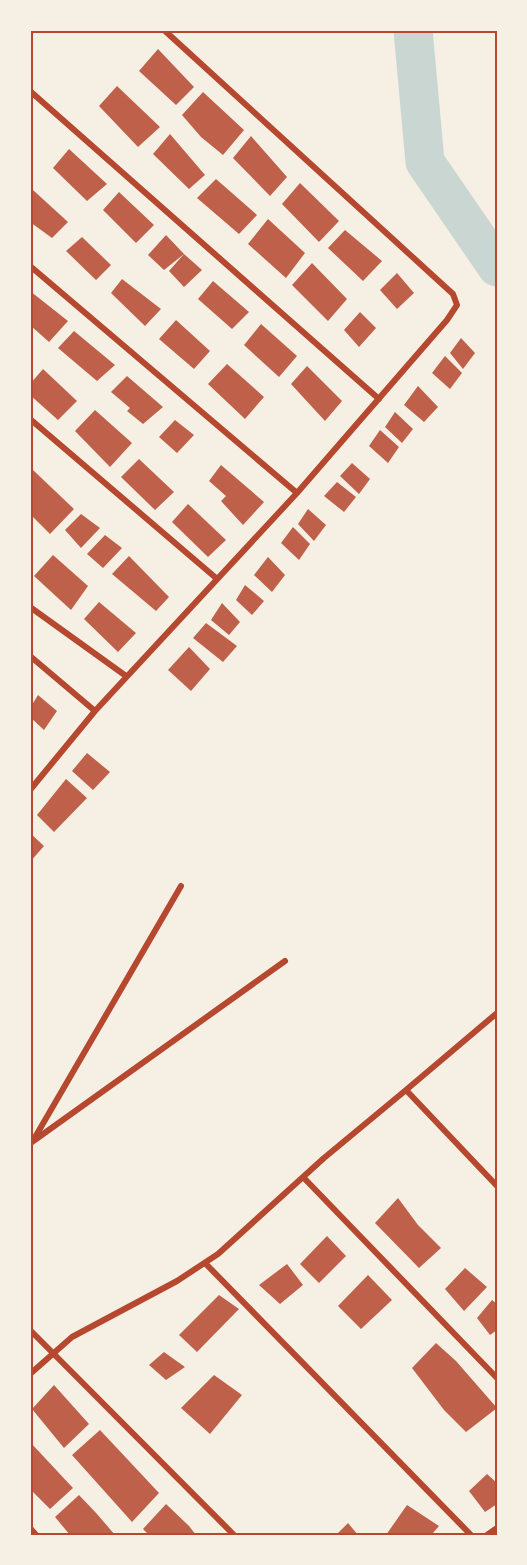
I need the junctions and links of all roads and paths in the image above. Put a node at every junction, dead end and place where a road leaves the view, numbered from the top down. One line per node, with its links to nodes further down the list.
1 (164, 30): 4 (street)
2 (30, 91): 4 (street)
3 (30, 266): 6 (street)
4 (379, 399): 6 (street)
5 (30, 419): 7 (street)
6 (297, 493): 7 (street)
7 (216, 578): 10 (street)
8 (30, 607): 10 (street)
9 (30, 656): 11 (street)
10 (126, 676): 11 (street)
11 (95, 711): 12 (street)
12 (30, 790)
13 (181, 886): 17 (street)
14 (285, 961): 17 (street)
15 (497, 1013): 16 (street)
16 (406, 1090): 18 (street); 19 (street)
17 (31, 1143)
18 (303, 1177): 20 (street); 24 (street)
19 (497, 1186)
20 (205, 1263): 22 (street); 29 (street)
21 (30, 1330): 22 (street)
22 (54, 1353): 23 (street); 28 (street)
23 (30, 1374)
24 (497, 1378)
25 (30, 1528): 27 (street)
26 (497, 1528): 30 (street)
27 (36, 1535)
28 (234, 1535)
29 (471, 1535)
30 (488, 1535)

